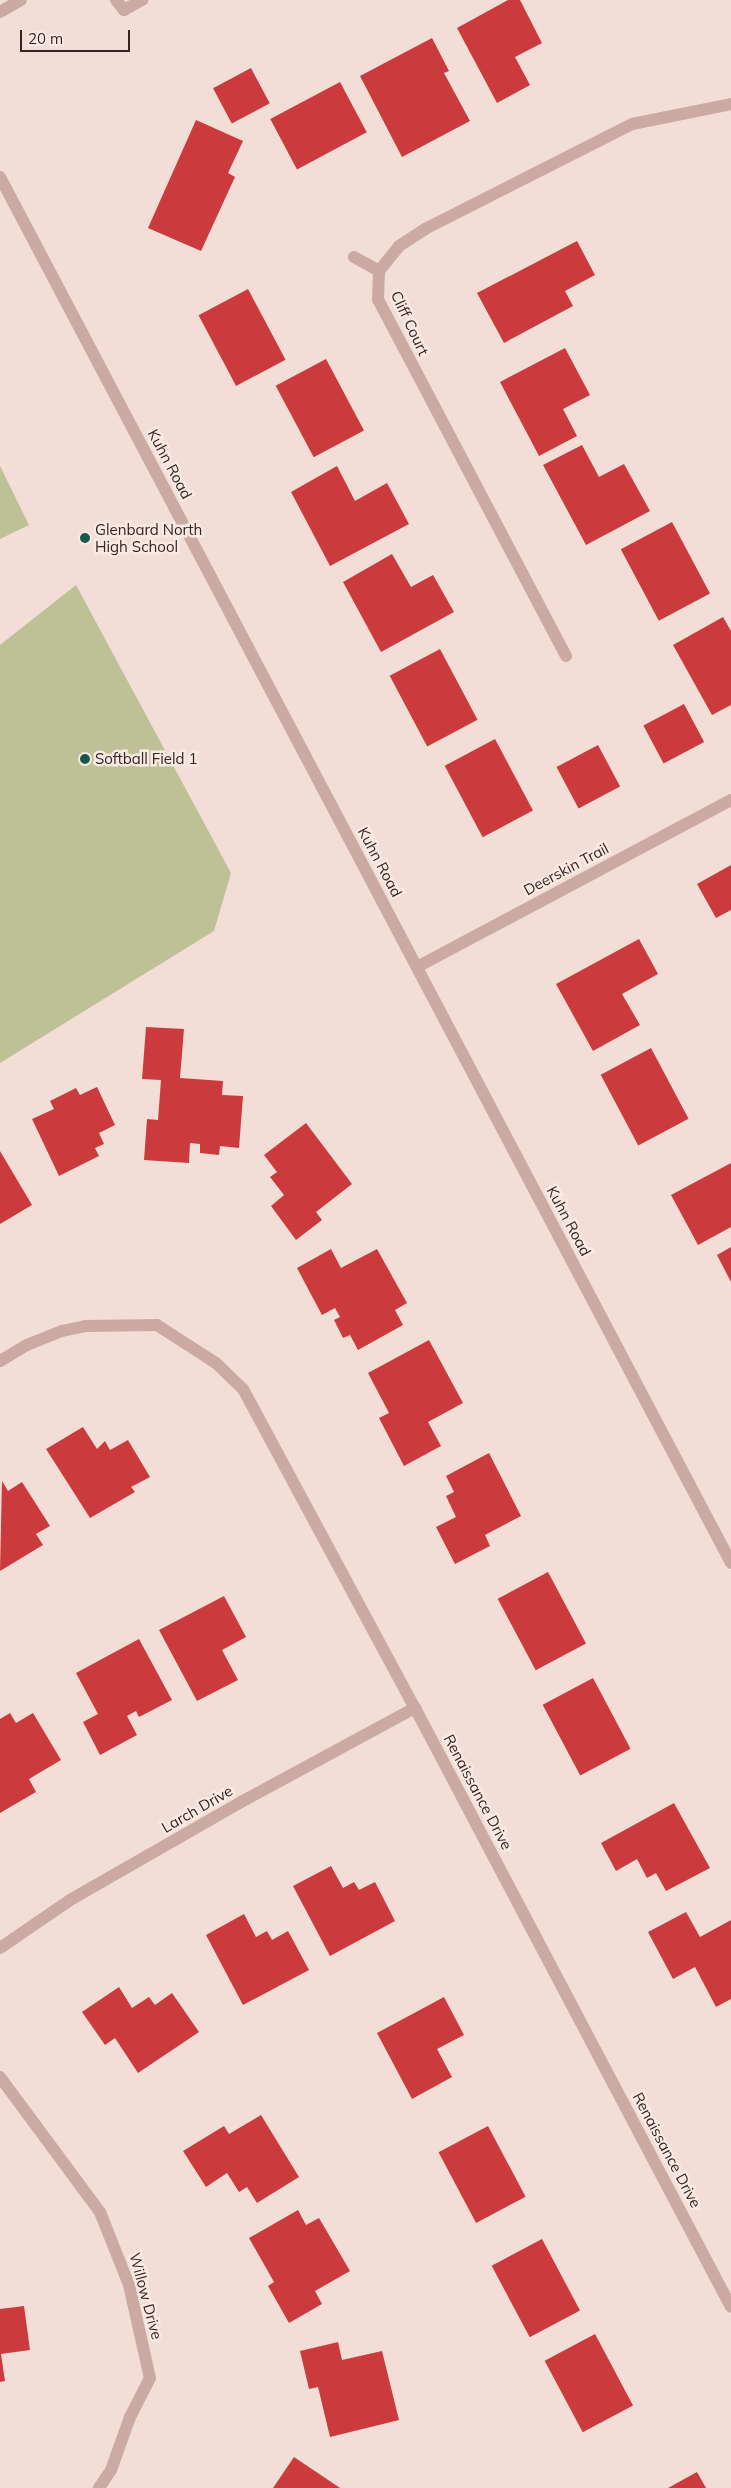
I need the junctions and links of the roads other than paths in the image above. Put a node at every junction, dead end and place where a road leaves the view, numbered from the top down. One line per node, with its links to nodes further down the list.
1 (21, 0): 4 (street)
2 (116, 0): 3 (street)
3 (142, 0)
4 (0, 12)
5 (731, 104): 8 (street)
6 (0, 176): 11 (street, Kuhn Road)
7 (354, 258): 8 (street)
8 (379, 271): 9 (street, Cliff Court)
9 (566, 656)
10 (731, 800): 11 (street, Deerskin Trail)
11 (416, 966): 13 (street, Kuhn Road)
12 (0, 1361): 14 (street, Renaissance Drive)
13 (731, 1564)
14 (415, 1708): 15 (street, Larch Drive); 17 (street, Renaissance Drive)
15 (0, 1948)
16 (0, 2077): 18 (street, Willow Drive)
17 (731, 2307)
18 (99, 2488)

